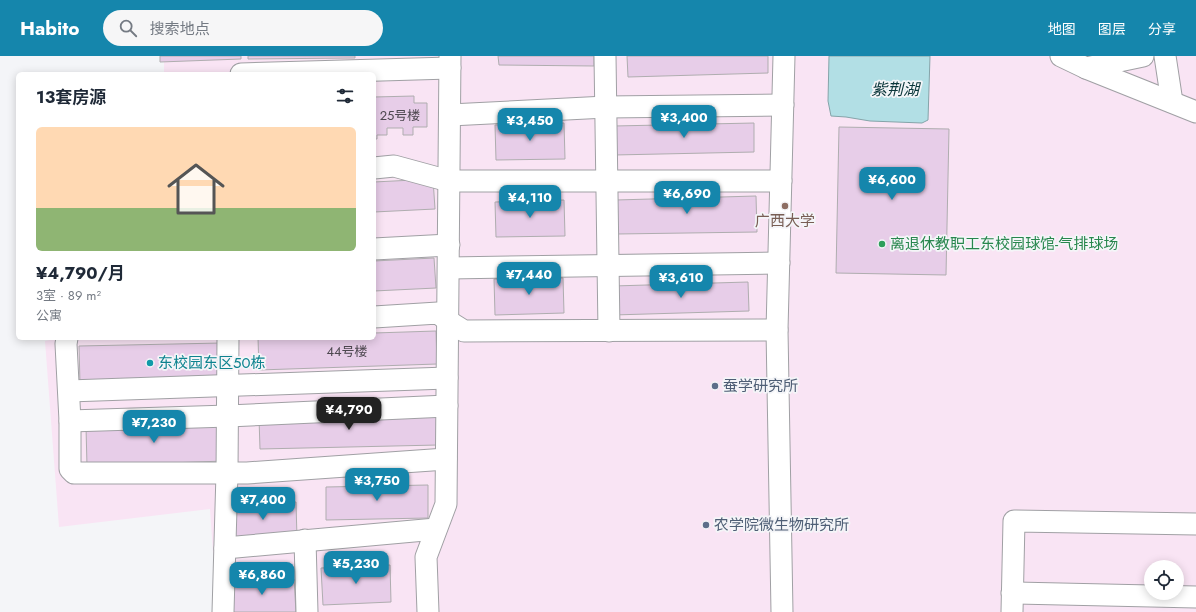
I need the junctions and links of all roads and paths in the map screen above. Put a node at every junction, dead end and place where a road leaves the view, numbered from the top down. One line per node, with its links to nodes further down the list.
1 (605, 56): 11 (street)
2 (784, 56): 10 (street)
3 (1061, 56): 7 (street)
4 (1143, 56): 7 (street)
5 (1165, 56): 9 (street)
6 (450, 62): 8 (street); 13 (street)
7 (1086, 68): 9 (street)
8 (276, 72)
9 (1172, 102): 12 (street)
10 (783, 106): 11 (street); 17 (street)
11 (606, 107): 13 (street); 16 (street)
12 (1196, 112)
13 (450, 115): 15 (street)
14 (376, 168): 15 (street)
15 (449, 181): 16 (street); 18 (street)
16 (608, 181): 17 (street); 21 (street)
17 (781, 181): 20 (street)
18 (449, 245): 19 (street); 22 (street)
19 (376, 249)
20 (778, 263): 21 (street); 25 (street)
21 (608, 266): 22 (street); 26 (street)
22 (449, 268): 24 (street)
23 (376, 316): 24 (street)
24 (448, 321): 26 (street); 29 (street)
25 (777, 330): 26 (street); 46 (street)
26 (609, 331)
27 (67, 340): 31 (street)
28 (228, 340): 30 (street)
29 (447, 378): 30 (street); 32 (street)
30 (228, 385): 31 (street); 33 (street)
31 (69, 391): 34 (street)
32 (447, 406): 33 (street); 35 (street)
33 (228, 416): 34 (street); 36 (street)
34 (70, 421): 36 (street)
35 (446, 459): 36 (street); 38 (street)
36 (227, 473): 40 (street)
37 (1196, 524): 42 (street)
38 (436, 529): 39 (street); 45 (street)
39 (305, 540): 40 (street); 44 (street)
40 (225, 548): 43 (street)
41 (1196, 596): 42 (street)
42 (1012, 603)
43 (223, 612)
44 (306, 612)
45 (428, 612)
46 (782, 612)

